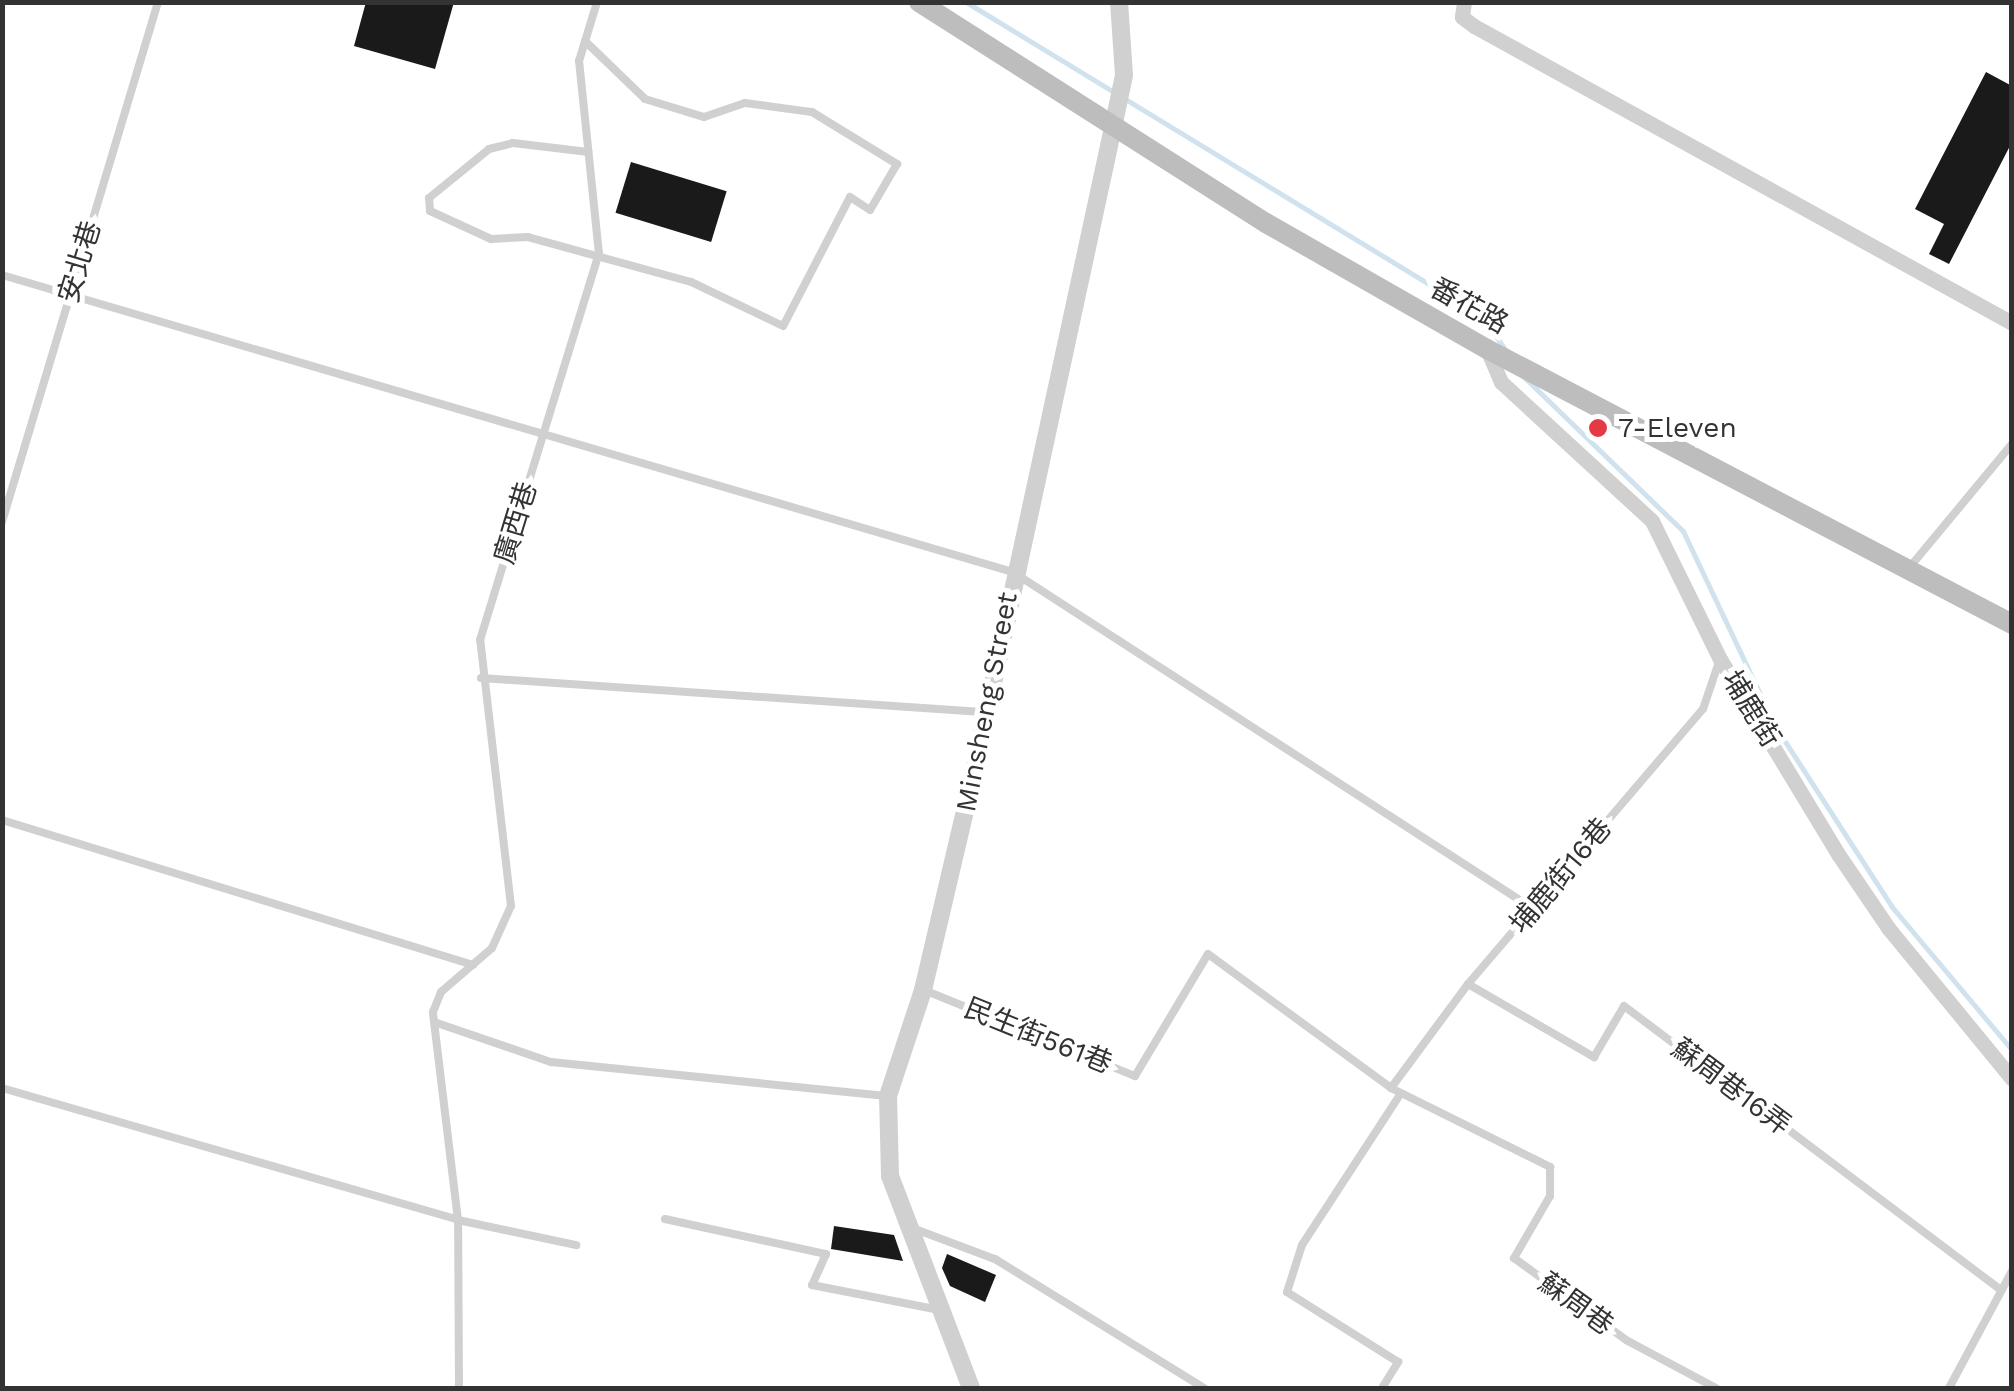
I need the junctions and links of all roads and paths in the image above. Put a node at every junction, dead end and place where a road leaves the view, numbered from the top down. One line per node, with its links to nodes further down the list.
1 (158, 2): 11 (lane, 安北巷)
2 (597, 2): 6 (lane, 廣西巷)
3 (919, 2): 7 (main road, 番花路)
4 (1119, 2): 7 (street, Minsheng Street)
5 (1464, 2): 12 (street)
6 (585, 41): 8 (lane, 廣西巷); 9 (lane)
7 (1114, 123): 13 (main road, 番花路); 18 (street, Minsheng Street)
8 (588, 152): 9 (lane, 廣西巷); 9 (lane)
9 (599, 254): 14 (lane, 廣西巷)
10 (2, 275): 11 (lane)
11 (70, 295): 14 (lane); 16 (lane, 安北巷)
12 (2012, 323)
13 (1487, 348): 17 (main road, 番花路); 20 (street, 埔鹿街)
14 (543, 438): 18 (lane); 21 (lane, 廣西巷)
15 (2012, 444): 17 (lane)
16 (2, 522)
17 (1908, 568): 19 (main road, 番花路)
18 (1013, 572): 22 (street, Minsheng Street); 24 (lane)
19 (2012, 624)
20 (1720, 659): 24 (lane, 埔鹿街16巷); 29 (street, 埔鹿街)
21 (482, 678): 22 (lane); 25 (lane, 廣西巷)
22 (982, 712): 27 (street, Minsheng Street)
23 (2, 820): 25 (lane)
24 (1536, 910): 26 (lane, 埔鹿街16巷)
25 (473, 965): 28 (lane, 廣西巷)
26 (1468, 984): 31 (lane, 埔鹿街16巷); 39 (lane, 蘇周巷16弄)
27 (922, 990): 31 (lane, 民生街561巷); 33 (street, Minsheng Street)
28 (434, 1022): 33 (lane); 34 (lane)
29 (2012, 1080)
30 (2, 1088): 34 (lane)
31 (1390, 1088): 32 (lane, 民生街561巷)
32 (1401, 1093): 44 (lane); 45 (lane, 蘇周巷)
33 (888, 1096): 36 (street, Minsheng Street)
34 (458, 1220): 37 (lane); 41 (lane)
35 (665, 1220): 40 (lane)
36 (912, 1228): 40 (street, Minsheng Street); 43 (lane)
37 (576, 1245)
38 (2012, 1271): 39 (lane)
39 (2001, 1290): 46 (lane)
40 (940, 1310): 42 (street, Minsheng Street)
41 (459, 1388)
42 (971, 1388)
43 (1204, 1388)
44 (1382, 1388)
45 (1716, 1388)
46 (1949, 1388)

